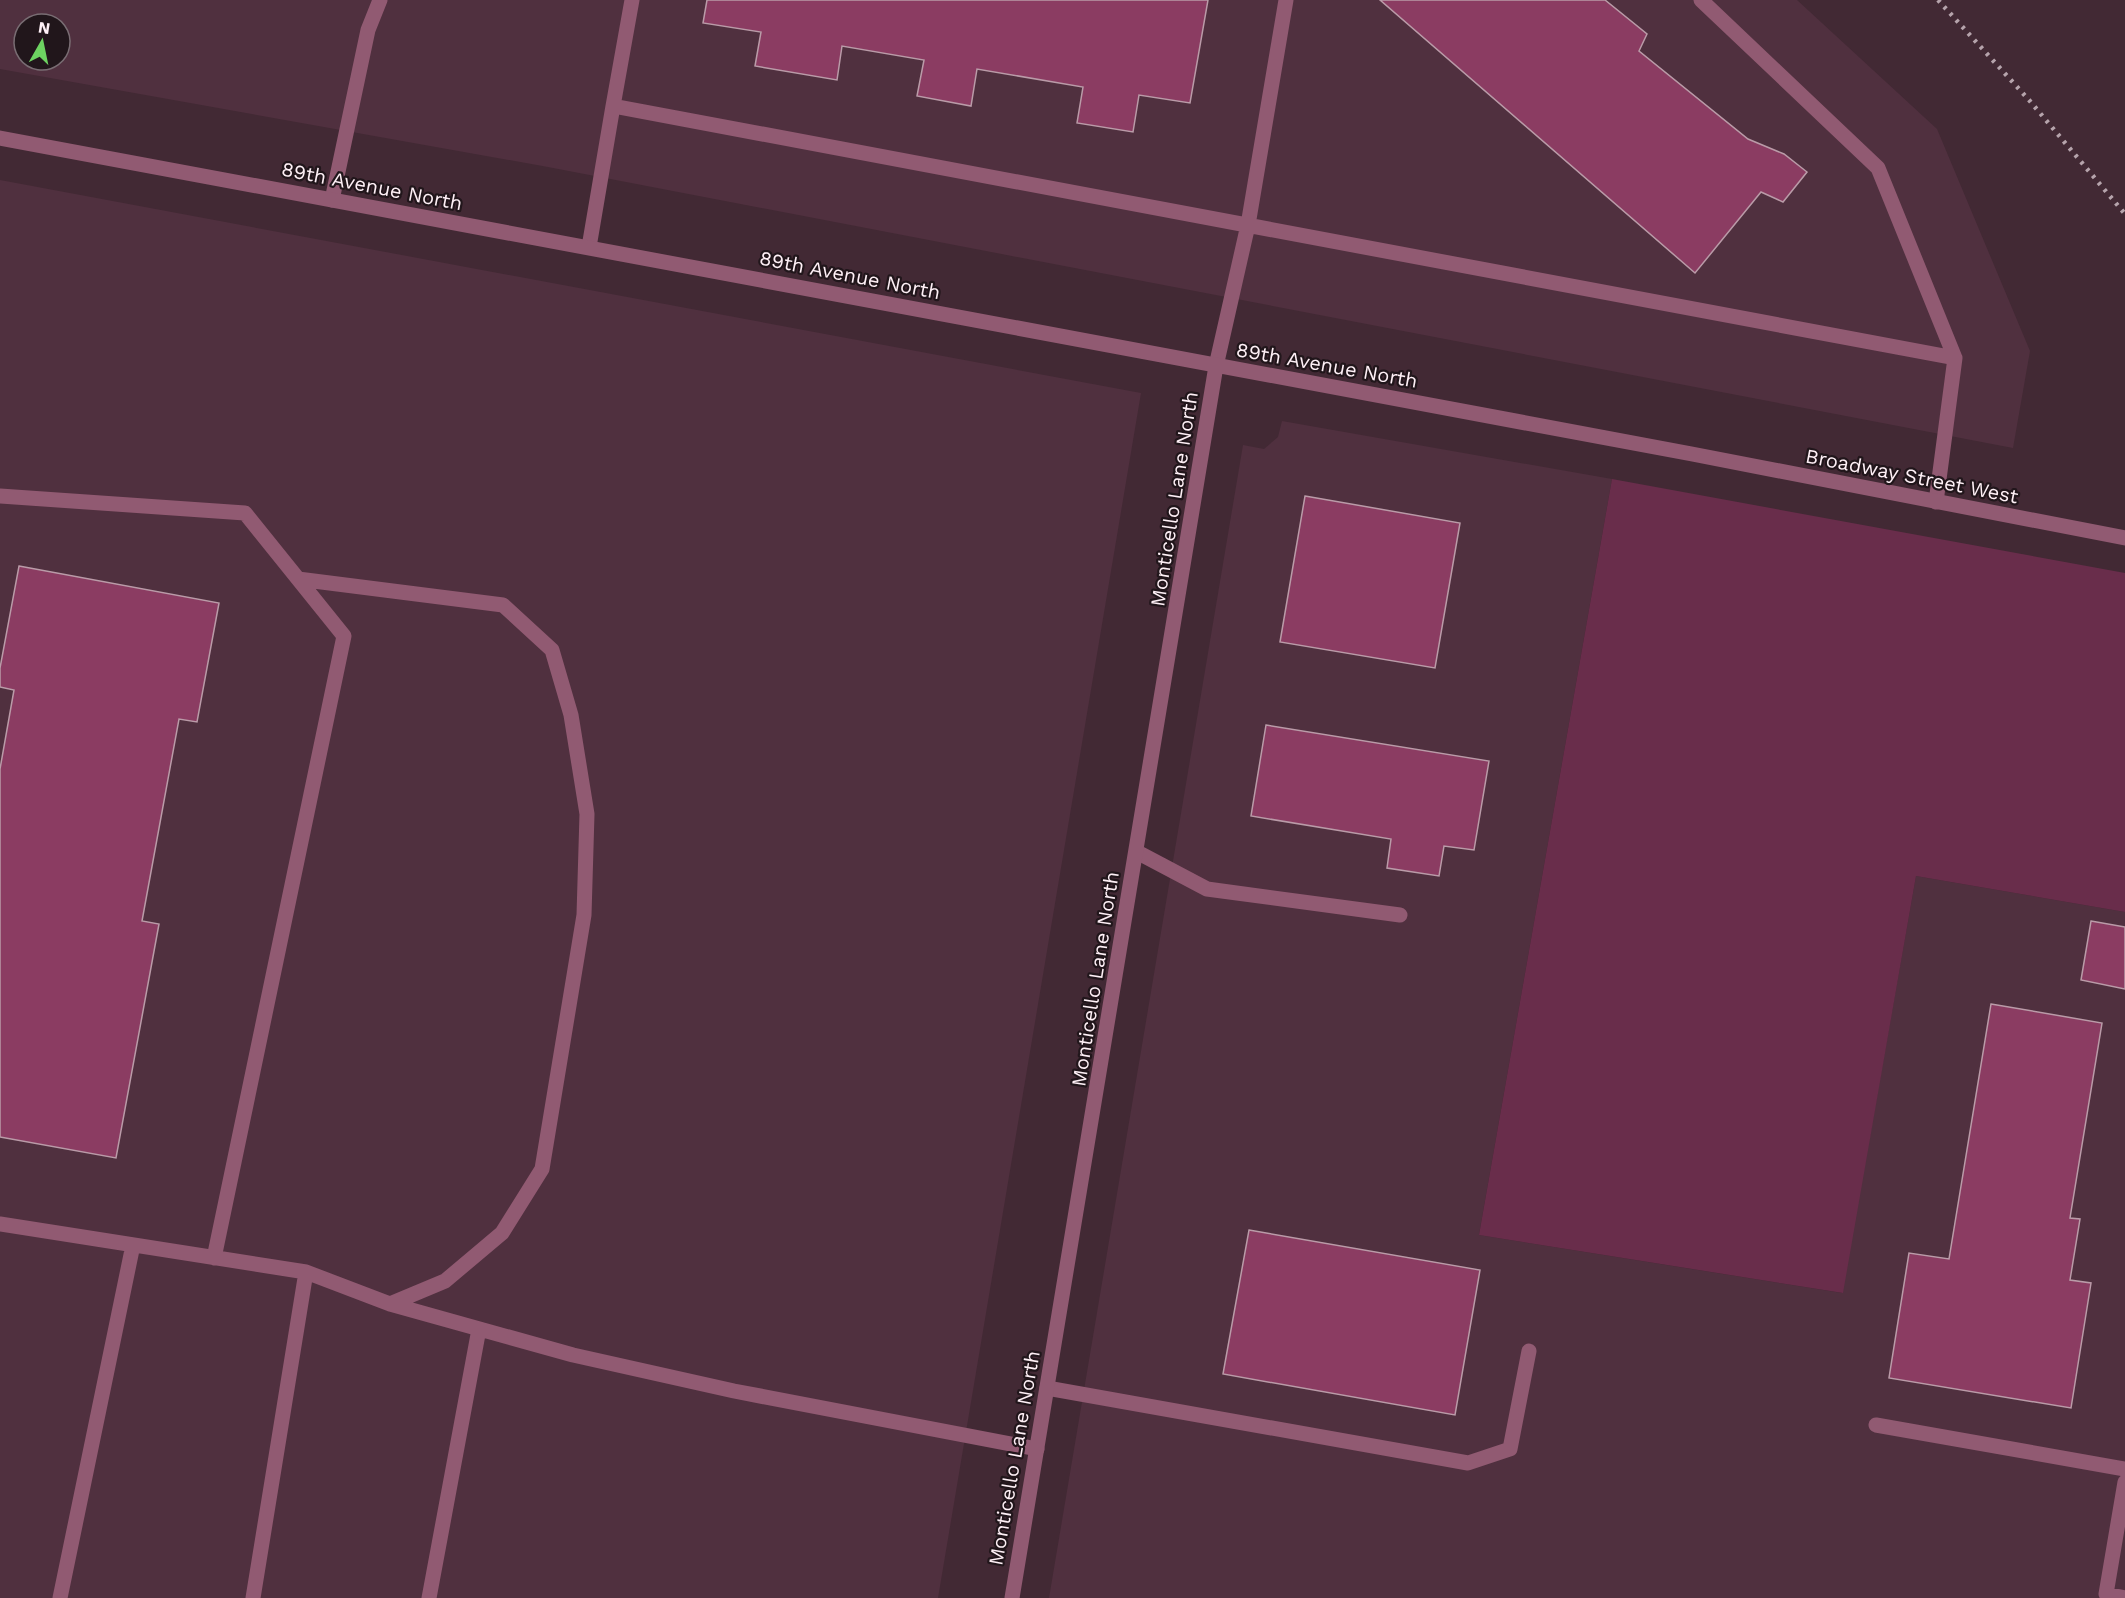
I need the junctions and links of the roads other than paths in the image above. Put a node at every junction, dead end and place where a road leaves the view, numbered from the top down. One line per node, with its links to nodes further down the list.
1 (380, 0): 7 (street)
2 (632, 0): 5 (street)
3 (1286, 0): 8 (street, Monticello Lane North)
4 (1701, 0): 10 (street)
5 (613, 106): 8 (street); 9 (street)
6 (0, 138): 7 (street, 89th Avenue North)
7 (332, 200): 9 (street, 89th Avenue North)
8 (1248, 225): 10 (street); 11 (street, Monticello Lane North)
9 (590, 247): 11 (street, 89th Avenue North)
10 (1955, 358): 14 (street)
11 (1216, 366): 12 (street, 89th Avenue North); 17 (street, Monticello Lane North)
12 (1692, 454): 14 (street, Broadway Street West)
13 (0, 496): 16 (street)
14 (1936, 502): 15 (street, Broadway Street West)
15 (2125, 538)
16 (298, 579): 21 (street); 23 (street)
17 (1137, 852): 18 (street); 26 (street, Monticello Lane North)
18 (1400, 915)
19 (0, 1224): 20 (street)
20 (133, 1245): 21 (street); 32 (street)
21 (214, 1258): 22 (street)
22 (306, 1272): 23 (street); 33 (street)
23 (390, 1304): 24 (street)
24 (479, 1329): 28 (street); 34 (street)
25 (1529, 1351): 26 (street)
26 (1047, 1388): 28 (street, Monticello Lane North)
27 (1876, 1425): 29 (street)
28 (1037, 1449): 35 (street, Monticello Lane North)
29 (2125, 1469)
30 (2125, 1482): 31 (street)
31 (2104, 1596): 36 (street)
32 (60, 1598)
33 (253, 1598)
34 (429, 1598)
35 (1012, 1598)
36 (2125, 1598)

